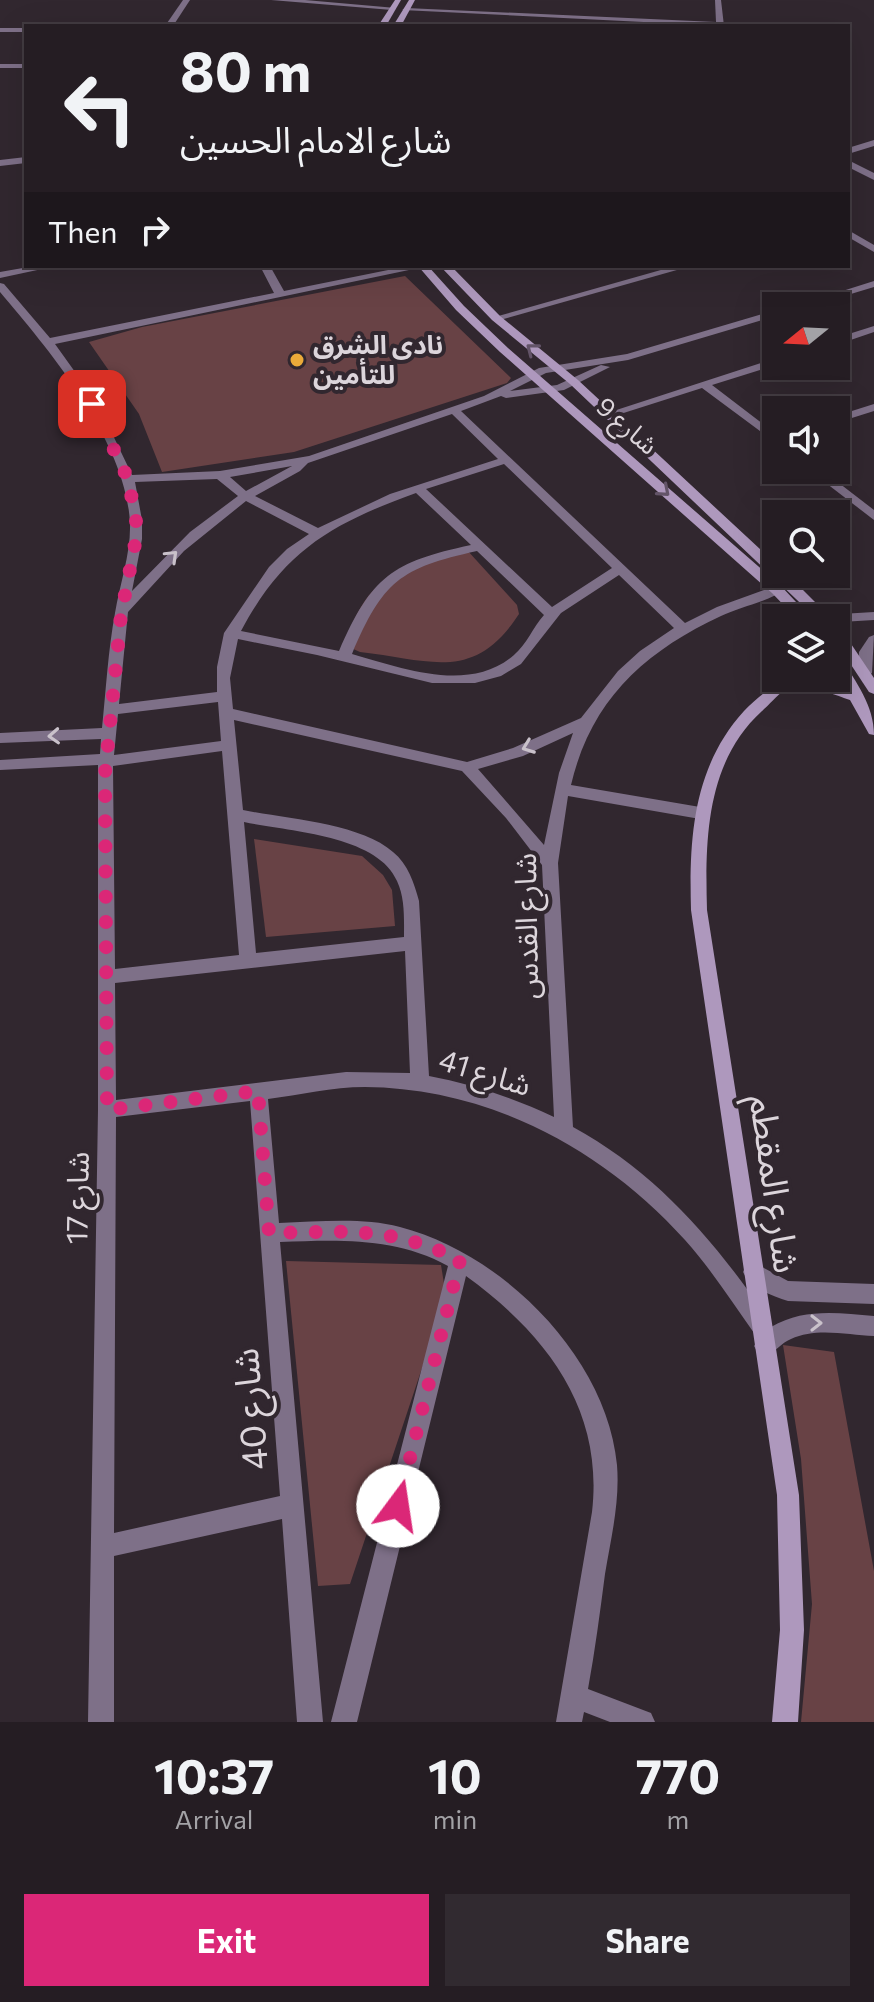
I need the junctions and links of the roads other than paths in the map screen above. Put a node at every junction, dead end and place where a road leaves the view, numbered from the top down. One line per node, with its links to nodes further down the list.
1 (187, 0): 10 (street)
2 (274, 0): 5 (street)
3 (398, 0): 7 (main road)
4 (718, 0): 9 (street)
5 (293, 1): 7 (street)
6 (409, 5): 8 (street); 9 (street); 12 (main road)
7 (392, 8): 11 (main road)
8 (466, 12): 13 (street); 14 (street)
9 (720, 23): 14 (street)
10 (170, 24)
11 (383, 24)
12 (398, 24)
13 (460, 24)
14 (660, 24)
15 (0, 30): 16 (street)
16 (24, 30)
17 (0, 66): 18 (street)
18 (24, 66)
19 (874, 143): 20 (street)
20 (850, 150)
21 (24, 160): 22 (street)
22 (0, 163)
23 (850, 164): 24 (street)
24 (874, 177)
25 (850, 234): 26 (street)
26 (874, 249)
27 (40, 268): 33 (street)
28 (266, 268): 37 (street)
29 (413, 268): 37 (street)
30 (425, 268): 41 (main road, شارع 9)
31 (447, 268): 39 (main road, شارع 9)
32 (679, 268): 39 (street)
33 (0, 275)
34 (874, 284): 36 (street)
35 (0, 286): 44 (street, شارع 17)
36 (847, 292)
37 (280, 294): 44 (street)
38 (762, 317): 45 (street)
39 (496, 318): 40 (main road, شارع 9)
40 (507, 328): 41 (main road); 47 (main road, شارع 9, one-way to 40)
41 (481, 329): 48 (main road, شارع 9)
42 (874, 329): 43 (street)
43 (850, 337)
44 (48, 342): 61 (street, شارع 17)
45 (628, 357): 47 (street); 49 (street)
46 (762, 365): 50 (street)
47 (557, 368): 48 (street); 49 (main road, شارع 9)
48 (533, 375): 51 (main road, شارع 9); 52 (street)
49 (574, 382): 51 (street); 55 (main road, شارع 9)
50 (704, 384): 55 (street); 57 (street)
51 (548, 389): 52 (street); 69 (main road, شارع 9, one-way to 69)
52 (488, 398): 53 (street)
53 (453, 409): 58 (street); 59 (street)
54 (872, 409): 56 (street)
55 (607, 415): 68 (main road, شارع 9)
56 (850, 416)
57 (762, 429)
58 (311, 459): 60 (street); 64 (street)
59 (506, 460): 63 (street); 70 (street)
60 (220, 475): 61 (street); 64 (street)
61 (128, 479): 74 (street, شارع 17)
62 (833, 484): 65 (street)
63 (418, 488): 66 (street); 67 (street)
64 (245, 496): 66 (street); 74 (street, one-way to 64)
65 (874, 516)
66 (319, 534): 79 (street)
67 (479, 547): 75 (street); 82 (street)
68 (762, 564)
69 (762, 566)
70 (620, 569): 75 (street); 78 (street)
71 (762, 586): 78 (street, شارع القدس)
72 (789, 588): 73 (main road, شارع 9)
73 (808, 604)
74 (121, 615): 90 (street, شارع 17)
75 (552, 615): 82 (street)
76 (874, 616): 77 (street)
77 (850, 620)
78 (682, 628): 92 (street, شارع القدس)
79 (231, 633): 82 (street); 88 (street)
80 (874, 640): 83 (street)
81 (850, 652): 83 (main road)
82 (344, 656)
83 (865, 673): 85 (main road)
84 (850, 684): 89 (main road)
85 (874, 689)
86 (774, 692): 101 (main road, شارع المقطم)
87 (842, 692): 89 (main road, شارع المقطم)
88 (225, 696): 90 (street); 91 (street)
89 (858, 697): 93 (main road)
90 (111, 710): 94 (street, شارع 17)
91 (227, 713): 96 (street); 99 (street)
92 (587, 721): 99 (street, one-way to 99); 100 (street, شارع القدس)
93 (874, 730)
94 (108, 733): 95 (street, one-way to 95); 97 (street, شارع 17)
95 (0, 738)
96 (229, 745): 97 (street); 102 (street)
97 (107, 760): 98 (street); 106 (street, شارع 17)
98 (0, 765)
99 (467, 767): 103 (street)
100 (563, 789): 101 (street); 103 (street, شارع القدس)
101 (700, 813): 113 (main road, شارع المقطم)
102 (237, 815): 104 (street); 105 (street)
103 (550, 863): 110 (street, شارع القدس)
104 (413, 943): 105 (street); 107 (street)
105 (248, 959): 106 (street)
106 (106, 977): 109 (street, شارع 17)
107 (420, 1082): 108 (street, شارع 41); 110 (street, شارع 41)
108 (258, 1091): 109 (street, شارع 41); 111 (street, شارع 40)
109 (107, 1110): 118 (street, شارع 17)
110 (564, 1131): 116 (street, شارع 41)
111 (269, 1233): 112 (street); 117 (street, شارع 40)
112 (460, 1260): 119 (street); 122 (street)
113 (753, 1272): 114 (street); 116 (main road, شارع المقطم)
114 (874, 1294)
115 (873, 1330): 116 (street, one-way to 115)
116 (763, 1337): 125 (main road, شارع المقطم)
117 (292, 1505): 118 (street); 121 (street, شارع 40)
118 (102, 1547): 120 (street, شارع 17)
119 (575, 1696): 123 (street); 124 (street)
120 (101, 1722)
121 (310, 1722)
122 (344, 1722)
123 (569, 1722)
124 (642, 1722)
125 (785, 1722)

